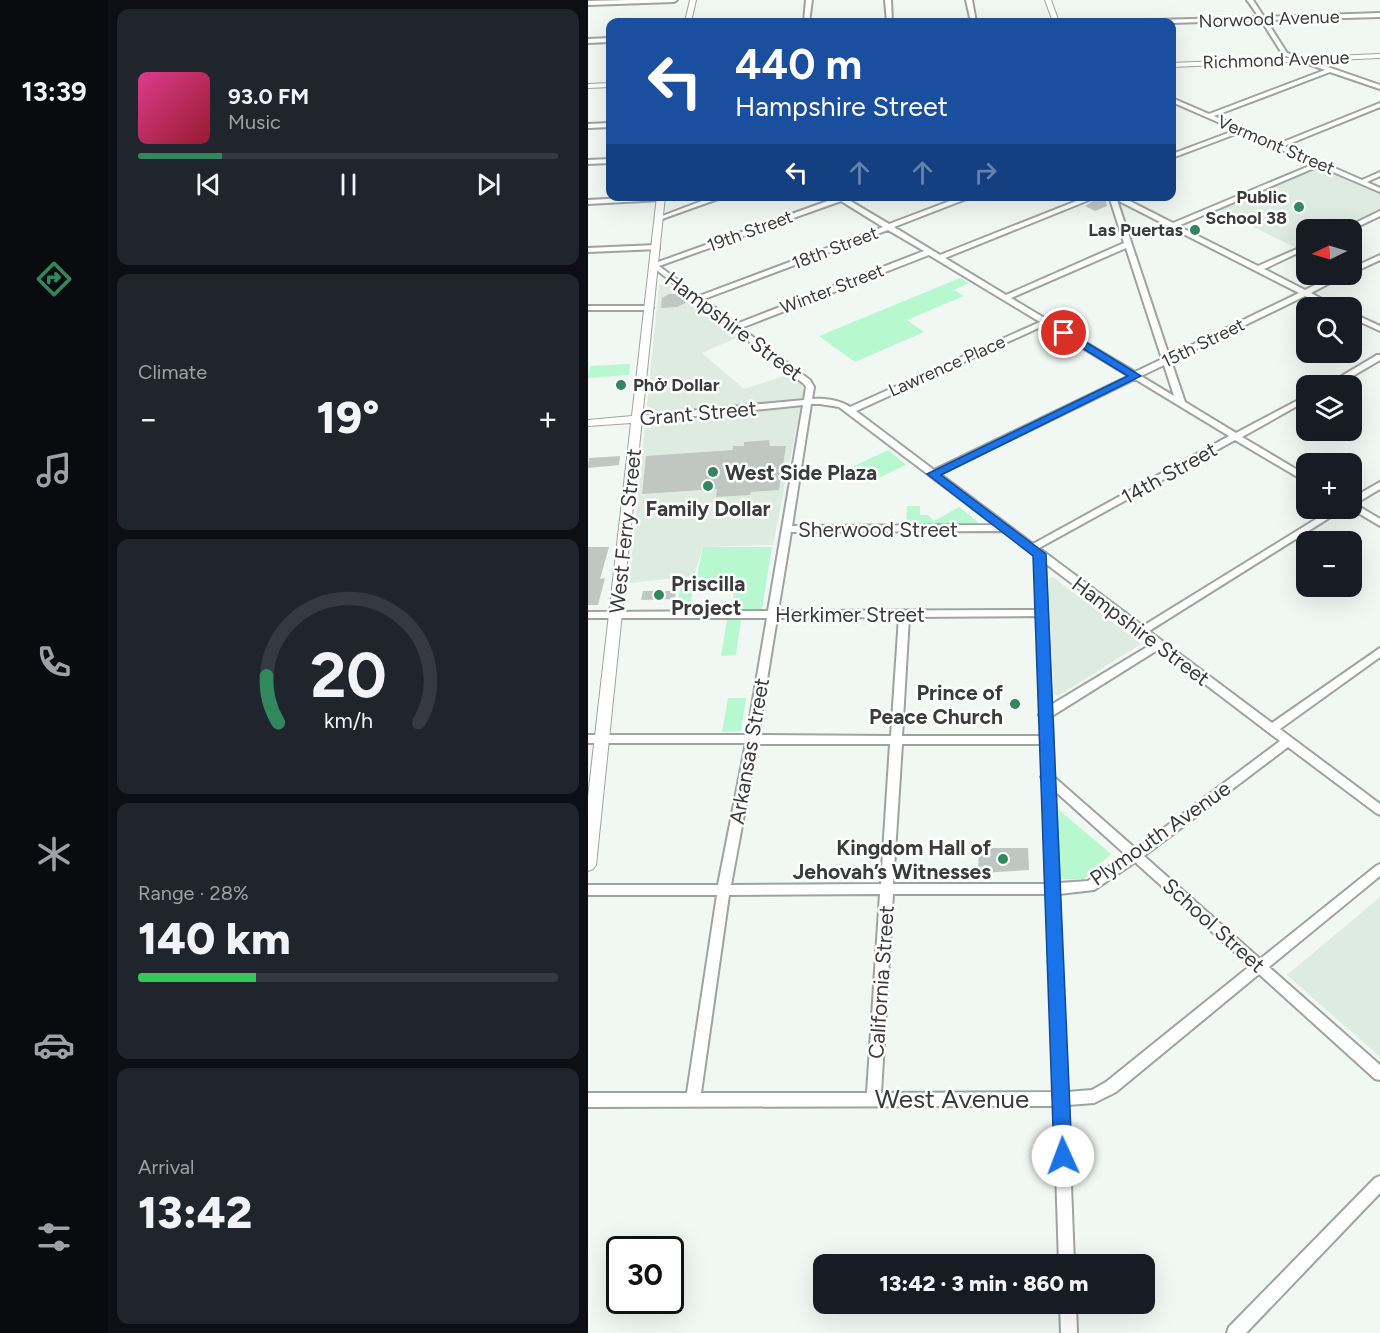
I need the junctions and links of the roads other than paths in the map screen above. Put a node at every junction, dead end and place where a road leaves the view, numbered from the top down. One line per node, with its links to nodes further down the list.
1 (674, 0): 8 (street)
2 (693, 0): 10 (street)
3 (809, 0): 11 (street)
4 (888, 0): 12 (street)
5 (969, 0): 13 (street)
6 (1048, 0): 14 (street)
7 (1250, 0): 15 (street)
8 (588, 3)
9 (1380, 15): 15 (street, Norwood Avenue)
10 (689, 18)
11 (807, 18)
12 (890, 18)
13 (973, 18)
14 (1055, 18)
15 (1263, 19): 16 (street, Norwood Avenue); 20 (street)
16 (1176, 21)
17 (606, 40): 18 (street)
18 (588, 41)
19 (1380, 56): 20 (street, Richmond Avenue)
20 (1300, 59): 21 (street, Richmond Avenue); 22 (street)
21 (1176, 65)
22 (1332, 69): 25 (street); 28 (street)
23 (588, 86): 24 (street)
24 (606, 86)
25 (1380, 87)
26 (1176, 102): 28 (street, Vermont Street)
27 (1380, 105): 32 (street)
28 (1209, 116): 31 (street, Vermont Street)
29 (606, 125): 30 (street)
30 (588, 126)
31 (1241, 130): 32 (street, Vermont Street); 33 (street)
32 (1278, 146): 36 (street, Vermont Street)
33 (1176, 154)
34 (606, 160): 35 (street)
35 (588, 162)
36 (1319, 164): 38 (street, Vermont Street); 53 (street)
37 (1380, 174): 38 (street)
38 (1362, 182): 39 (street, Vermont Street)
39 (1380, 190)
40 (606, 201): 49 (street)
41 (661, 201): 51 (street, West Ferry Street)
42 (709, 201): 51 (street)
43 (830, 201): 62 (street, 19th Street)
44 (847, 201): 54 (street)
45 (958, 201): 54 (street, 18th Street)
46 (1083, 201): 61 (street)
47 (1115, 201): 55 (street)
48 (1123, 201): 53 (street)
49 (588, 202)
50 (1380, 213): 52 (street)
51 (660, 218): 56 (street, West Ferry Street)
52 (1362, 222)
53 (1172, 226): 64 (street)
54 (889, 227): 58 (street); 69 (street, 18th Street)
55 (1129, 244): 68 (street); 77 (street)
56 (656, 247): 57 (street); 62 (street, West Ferry Street)
57 (588, 250)
58 (929, 252): 61 (street); 74 (street, Winter Street)
59 (1296, 252): 64 (street)
60 (1380, 257): 63 (street)
61 (940, 258): 68 (street)
62 (654, 265): 69 (street, Hampshire Street); 71 (street, West Ferry Street)
63 (1362, 266)
64 (1258, 269): 66 (street)
65 (1322, 285): 66 (street, 15th Street)
66 (1306, 293): 67 (street); 77 (street, 15th Street)
67 (1314, 297)
68 (1005, 298): 73 (street)
69 (698, 300): 74 (street, Hampshire Street)
70 (588, 308): 71 (street)
71 (649, 308): 84 (street, West Ferry Street)
72 (1362, 320): 75 (street)
73 (1046, 322): 79 (street); 83 (street, Lawrence Place)
74 (735, 327): 80 (street, Hampshire Street)
75 (1380, 330)
76 (1380, 357): 78 (street)
77 (1167, 361): 79 (street, 15th Street); 82 (street)
78 (1348, 375)
79 (1136, 376): 82 (street); 88 (street, 15th Street)
80 (808, 402): 83 (street, Hampshire Street); 84 (street, Grant Street); 95 (street, Arkansas Street)
81 (1296, 403): 86 (street, 14th Street)
82 (1181, 404): 86 (street)
83 (849, 411): 88 (street, Hampshire Street)
84 (637, 419): 85 (street, Grant Street); 101 (street, West Ferry Street)
85 (588, 423)
86 (1235, 436): 87 (street); 96 (street, 14th Street)
87 (1296, 473)
88 (933, 474): 94 (street, Hampshire Street)
89 (1380, 485): 90 (street)
90 (1362, 497)
91 (1362, 511): 93 (street)
92 (1323, 519): 102 (street)
93 (1380, 524)
94 (1005, 528): 95 (street, Sherwood Street); 96 (street, Hampshire Street)
95 (787, 529): 98 (street, Arkansas Street)
96 (1036, 551): 97 (street); 102 (street, Hampshire Street)
97 (1040, 613): 99 (street, Herkimer Street); 105 (street)
98 (773, 614): 99 (street, Herkimer Street); 101 (street, Herkimer Street); 108 (street, Arkansas Street)
99 (904, 614): 109 (street, California Street)
100 (588, 615): 101 (street, Herkimer Street)
101 (616, 615): 107 (street, West Ferry Street)
102 (1142, 631): 103 (street, Hampshire Street)
103 (1159, 644): 105 (street); 106 (street, Hampshire Street)
104 (1380, 652): 106 (street)
105 (1044, 715): 110 (street)
106 (1272, 729): 111 (street, Hampshire Street)
107 (595, 739): 108 (street); 115 (street, West Ferry Street)
108 (753, 739): 109 (street); 117 (street, Arkansas Street)
109 (896, 740): 110 (street); 118 (street, California Street)
110 (1046, 740): 112 (street)
111 (1288, 741): 113 (street, Hampshire Street); 114 (street, Plymouth Avenue)
112 (1047, 777): 114 (street, School Street); 119 (street)
113 (1380, 810)
114 (1136, 855): 119 (street, Plymouth Avenue); 121 (street, School Street)
115 (588, 865)
116 (1380, 869): 121 (street, West Avenue)
117 (724, 889): 118 (street, Plymouth Avenue); 120 (street, Plymouth Avenue); 126 (street, Arkansas Street)
118 (887, 889): 119 (street, Plymouth Avenue); 123 (street, California Street)
119 (1052, 889): 124 (street)
120 (588, 890)
121 (1261, 966): 122 (street, School Street); 124 (street, West Avenue)
122 (1380, 1074)
123 (874, 1099): 124 (street, West Avenue); 126 (street, West Avenue)
124 (1061, 1099): 128 (street)
125 (588, 1100): 126 (street, West Avenue)
126 (693, 1101)
127 (1380, 1183): 131 (street)
128 (1067, 1254)
129 (1068, 1314): 130 (street)
130 (1069, 1333)
131 (1235, 1333)

